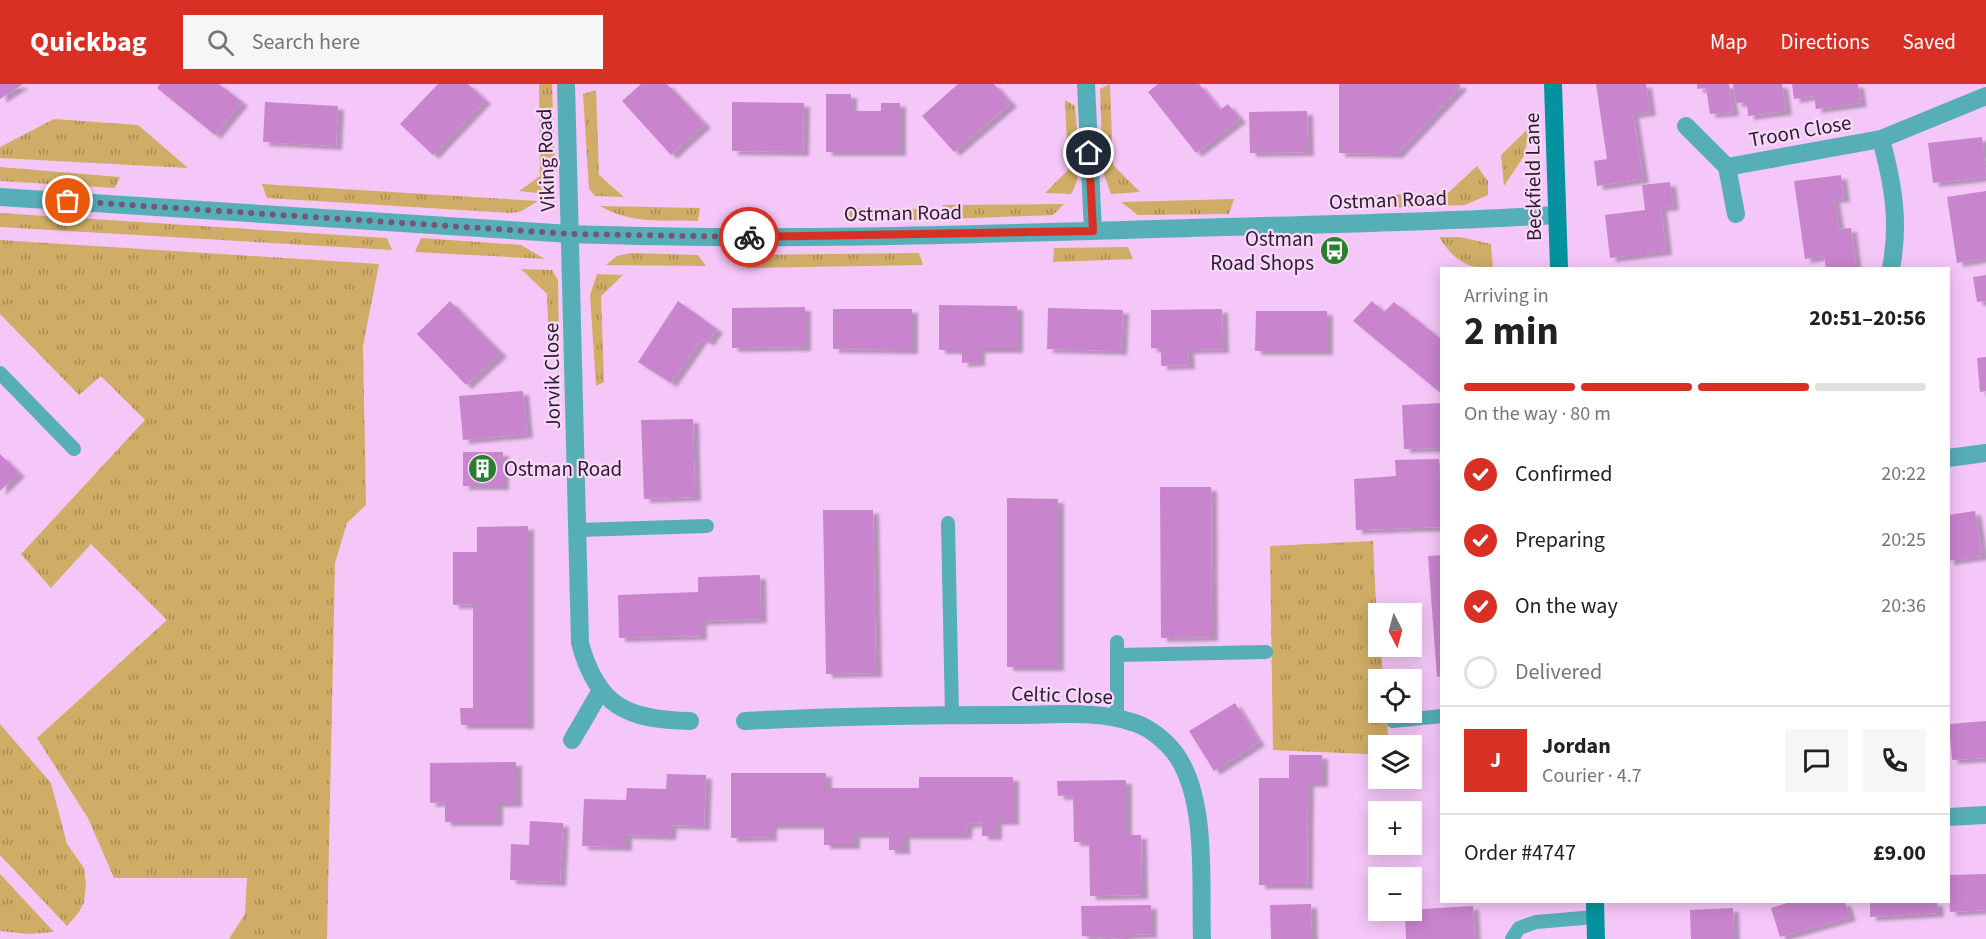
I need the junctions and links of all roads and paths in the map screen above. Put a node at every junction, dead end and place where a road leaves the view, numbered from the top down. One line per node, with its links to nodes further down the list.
1 (566, 84): 12 (street, Viking Road)
2 (1086, 84): 11 (street)
3 (1553, 84): 10 (street, Beckfield Lane)
4 (1986, 96): 6 (street, Troon Close)
5 (1686, 126): 7 (street, Troon Close)
6 (1881, 139): 7 (street, Troon Close); 14 (street, Troon Close)
7 (1727, 167): 9 (street, Troon Close)
8 (0, 197): 12 (street, Ostman Road)
9 (1736, 214)
10 (1556, 215): 11 (street, Ostman Road); 13 (street, Beckfield Lane)
11 (1093, 231): 12 (street, Ostman Road)
12 (571, 234): 21 (street, Jorvik Close)
13 (1558, 267)
14 (1891, 267)
15 (0, 373): 16 (lane)
16 (74, 449)
17 (1986, 453): 18 (street)
18 (1950, 458)
19 (948, 523): 24 (lane)
20 (707, 526): 21 (lane)
21 (578, 530): 23 (street, Jorvik Close)
22 (1266, 652): 26 (lane)
23 (600, 692): 28 (street, Jorvik Close); 30 (street)
24 (952, 715): 26 (street, Celtic Close); 29 (street, Celtic Close)
25 (1440, 716): 27 (lane)
26 (1117, 718): 34 (street, Celtic Close)
27 (1422, 718)
28 (690, 721)
29 (745, 721)
30 (572, 740)
31 (1986, 815): 32 (street)
32 (1950, 817)
33 (1595, 909): 35 (lane); 36 (street)
34 (1203, 939)
35 (1512, 939)
36 (1596, 939)

